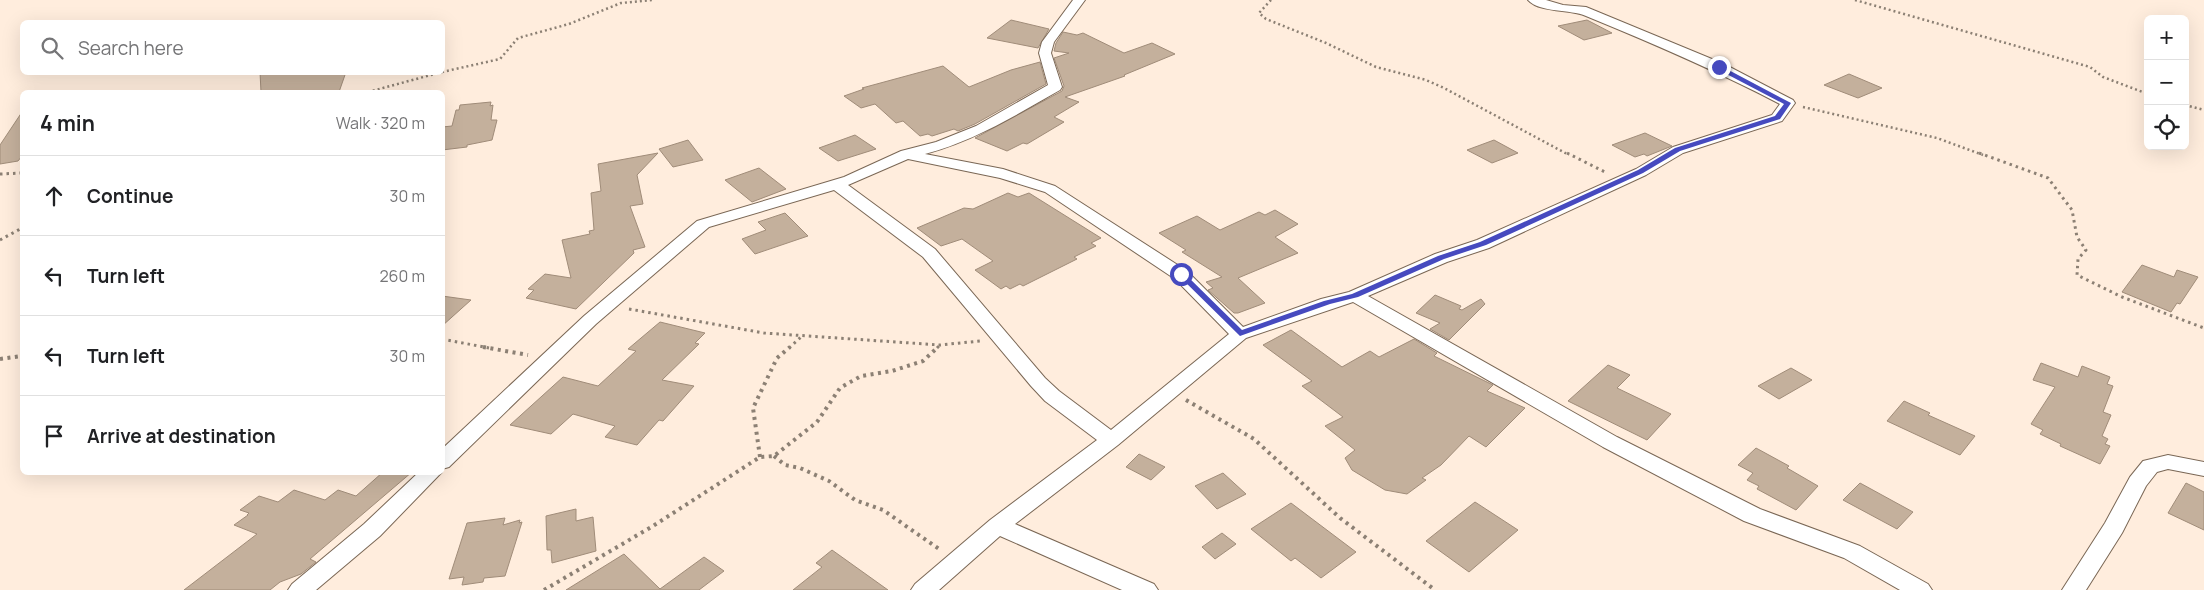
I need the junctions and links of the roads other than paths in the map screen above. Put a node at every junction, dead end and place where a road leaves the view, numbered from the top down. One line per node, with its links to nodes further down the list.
1 (1079, 0): 3 (street)
2 (1534, 0): 5 (street)
3 (906, 154): 4 (street); 6 (street)
4 (836, 184): 7 (street); 8 (street)
5 (1355, 296): 6 (street); 15 (street)
6 (1240, 334): 7 (street)
7 (1111, 440): 11 (street)
8 (445, 459)
9 (2204, 469): 16 (street)
10 (429, 475): 12 (street)
11 (998, 526): 13 (street); 14 (street)
12 (300, 590)
13 (924, 590)
14 (1146, 590)
15 (1920, 590)
16 (2074, 590)

